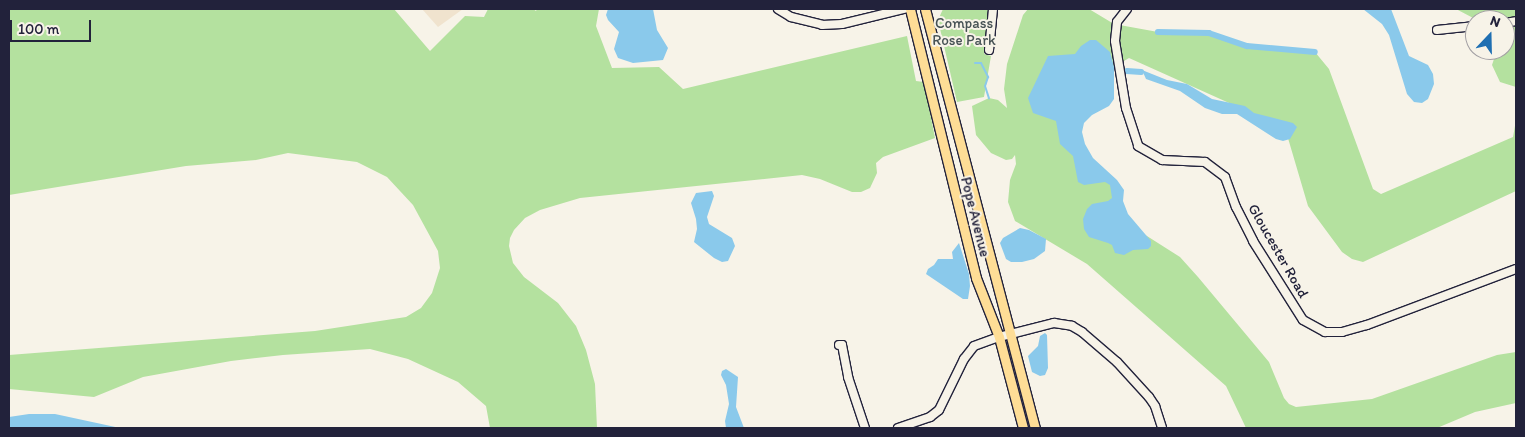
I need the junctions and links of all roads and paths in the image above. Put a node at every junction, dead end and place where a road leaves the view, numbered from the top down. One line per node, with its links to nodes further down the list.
1 (778, 9): 2 (street)
2 (904, 9)
3 (910, 9): 11 (main road, Pope Avenue)
4 (925, 9): 10 (main road, Pope Avenue)
5 (993, 9): 9 (street)
6 (1127, 9): 12 (street, Gloucester Road)
7 (1465, 27): 8 (street)
8 (1437, 30)
9 (989, 50)
10 (971, 185): 11 (main road); 13 (main road, Pope Avenue)
11 (954, 189): 14 (main road, Pope Avenue)
12 (1516, 269)
13 (1010, 335): 14 (street); 19 (main road, Pope Avenue); 20 (street)
14 (998, 337): 17 (street); 18 (main road, Pope Avenue)
15 (839, 345): 16 (street)
16 (865, 428)
17 (898, 428)
18 (1023, 428)
19 (1035, 428)
20 (1162, 428)

